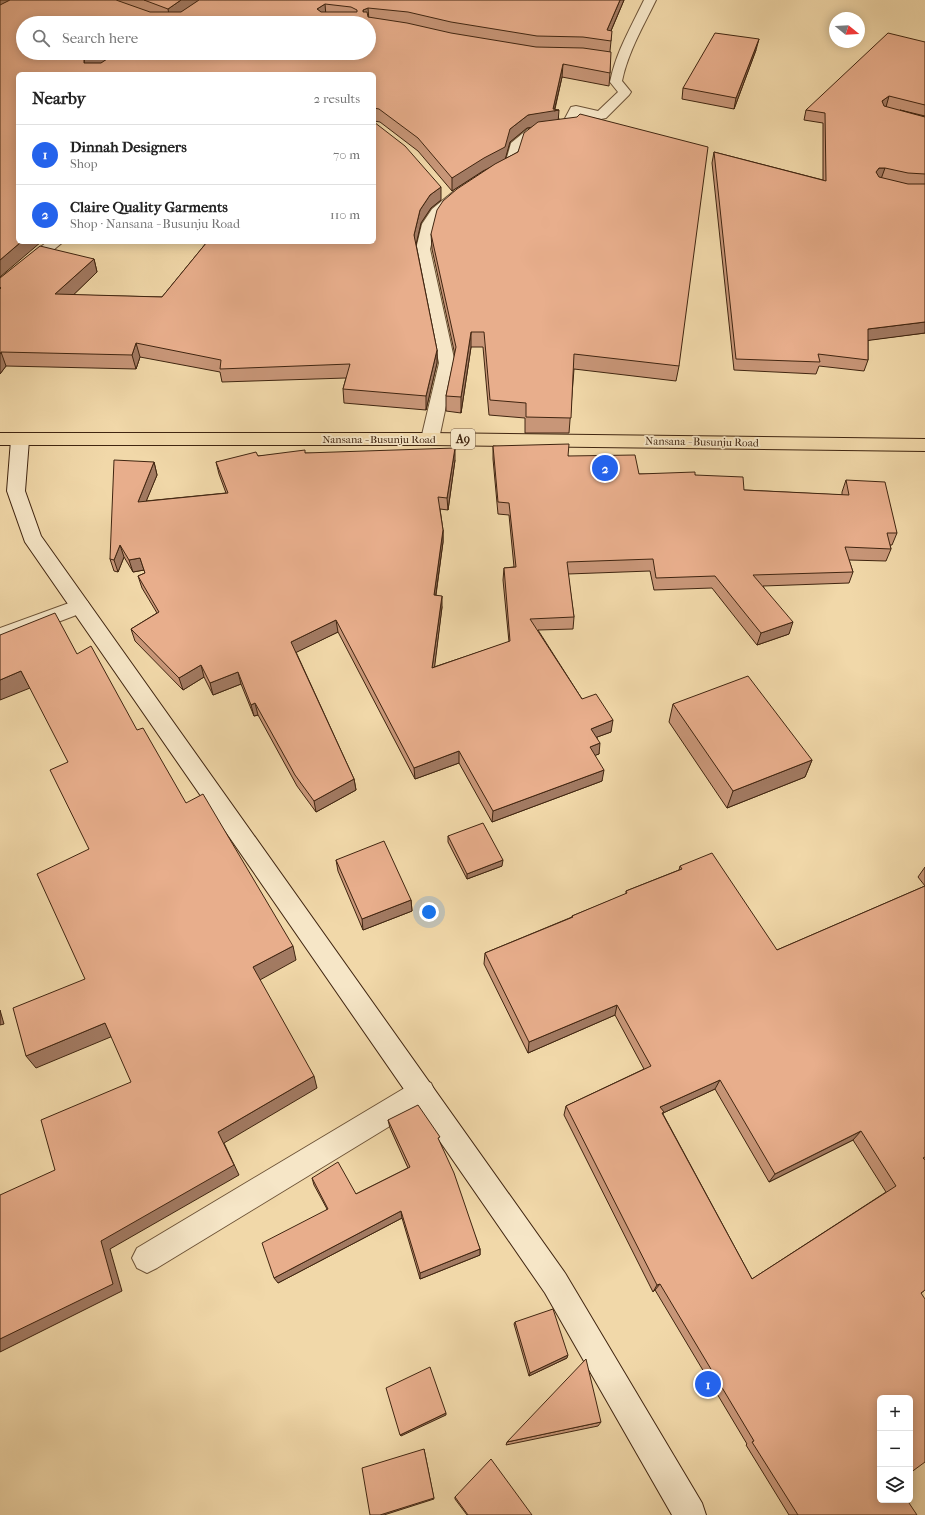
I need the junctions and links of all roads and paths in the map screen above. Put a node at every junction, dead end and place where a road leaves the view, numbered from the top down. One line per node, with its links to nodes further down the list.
1 (650, 0): 2 (street)
2 (483, 178)
3 (442, 188): 5 (street)
4 (466, 188): 5 (street)
5 (451, 200): 8 (street)
6 (54, 244): 7 (street)
7 (0, 287)
8 (430, 439): 9 (main road, Nansana - Busunju Road / A9); 10 (main road, Nansana - Busunju Road / A9)
9 (10, 440): 11 (street)
10 (925, 446)
11 (80, 606): 12 (street); 13 (street)
12 (0, 636)
13 (422, 1092): 14 (street); 15 (street)
14 (147, 1258)
15 (690, 1515)

